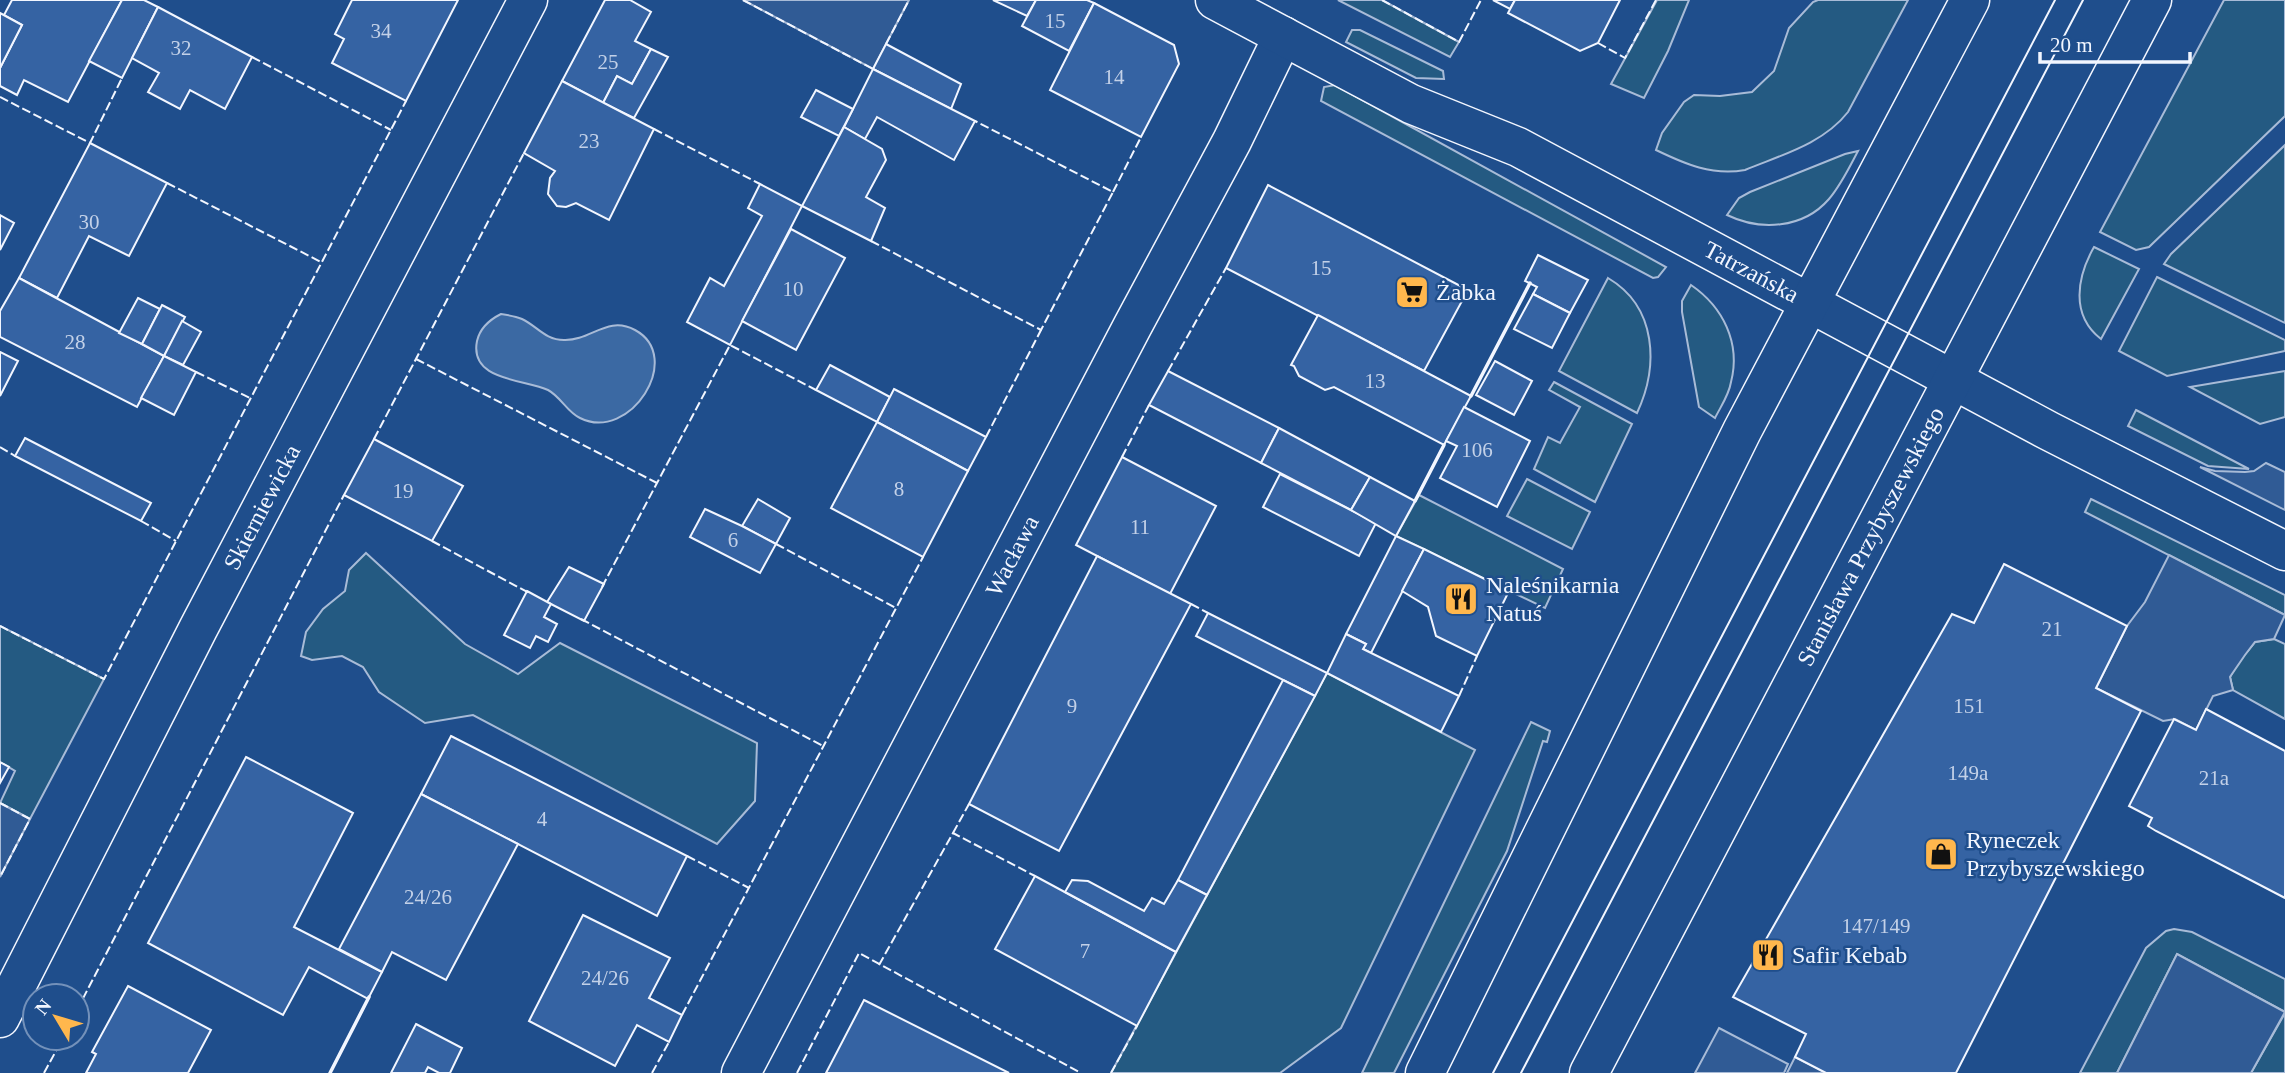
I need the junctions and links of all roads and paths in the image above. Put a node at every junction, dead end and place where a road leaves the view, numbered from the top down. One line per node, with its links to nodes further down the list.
1 (528, 0): 9 (street, Skierniewicka)
2 (1215, 0): 5 (street, Tatrzańska)
3 (1970, 0): 6 (street)
4 (2152, 0): 7 (street, Stanisława Przybyszewskiego)
5 (1283, 36): 6 (street, Tatrzańska); 10 (street, Wacława)
6 (1809, 303): 7 (street, Tatrzańska); 11 (street)
7 (1952, 380): 8 (street, Tatrzańska); 12 (street, Stanisława Przybyszewskiego)
8 (2285, 551)
9 (0, 1017)
10 (741, 1073)
11 (1425, 1073)
12 (1589, 1073)

